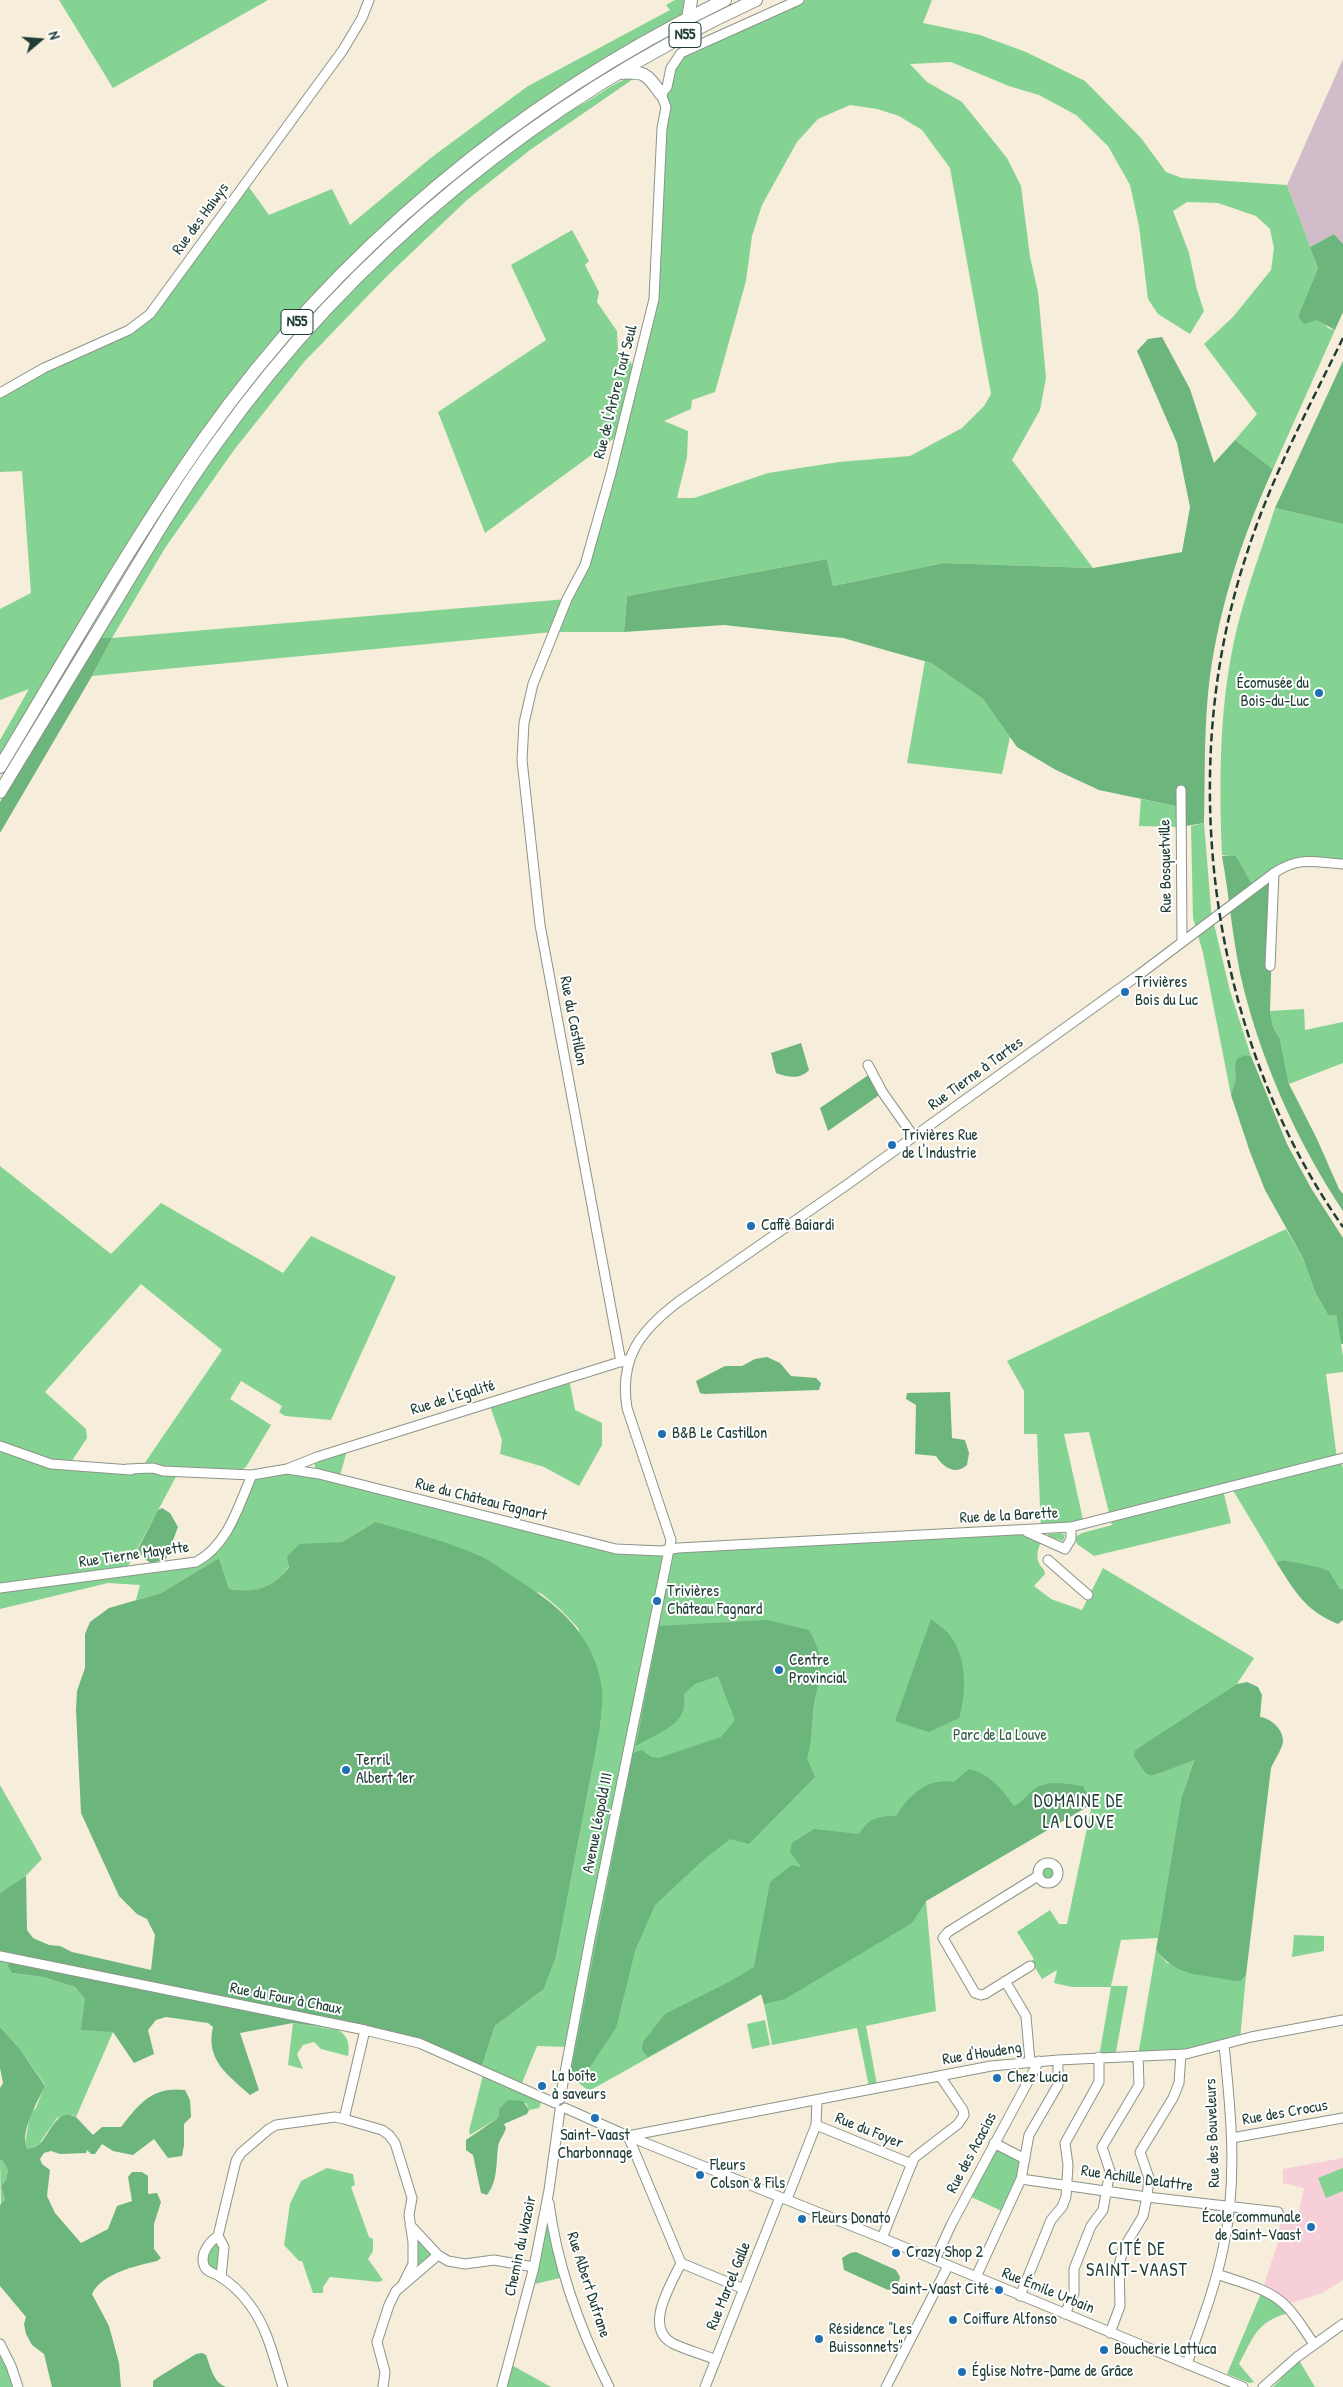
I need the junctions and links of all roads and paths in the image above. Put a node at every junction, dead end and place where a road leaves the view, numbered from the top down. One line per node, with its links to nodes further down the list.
1 (369, 0): 10 (street, Rue des Haiwys)
2 (690, 0): 6 (highway)
3 (720, 0): 6 (highway, N55)
4 (756, 0): 7 (highway, N55)
5 (799, 0): 9 (street)
6 (688, 19): 12 (highway, N55)
7 (656, 50): 8 (highway, N55); 9 (highway)
8 (617, 73): 9 (highway); 14 (highway, N55)
9 (661, 94): 11 (street, Rue de l'Arbre Tout Seul)
10 (0, 394)
11 (533, 684): 21 (street, Rue du Castillon)
12 (0, 767)
13 (1181, 790): 17 (street, Rue Bosquetville)
14 (0, 792)
15 (1343, 864): 16 (street, Rue Tierne à Tartes)
16 (1274, 873): 17 (street, Rue Tierne à Tartes); 18 (street)
17 (1182, 942): 20 (street, Rue Tierne à Tartes)
18 (1270, 966)
19 (868, 1065): 20 (street)
20 (914, 1137): 21 (street, Rue Tierne à Tartes)
21 (625, 1360): 24 (street, Rue de l'Egalité); 28 (street, Rue du Castillon)
22 (0, 1446): 25 (street)
23 (1343, 1458): 26 (street, Rue de la Barette)
24 (287, 1469): 25 (street); 28 (street, Rue du Château Fagnart)
25 (252, 1475): 30 (street, Rue Tierne Mayette)
26 (1071, 1527): 27 (street, Rue de la Barette); 27 (street)
27 (1024, 1531): 28 (street, Rue de la Barette)
28 (669, 1551): 46 (street, Avenue Léopold III)
29 (1048, 1560): 31 (street)
30 (0, 1588)
31 (1088, 1595)
32 (1038, 1876): 35 (street)
33 (0, 1956): 37 (street, Rue du Four à Chaux)
34 (1030, 1966): 35 (street)
35 (1005, 1982): 43 (street)
36 (1343, 2020): 38 (street, Rue d'Houdeng)
37 (365, 2030): 46 (street, Rue du Four à Chaux); 48 (street)
38 (1224, 2044): 39 (street, Rue d'Houdeng); 51 (street, Rue des Bouveleurs)
39 (1181, 2054): 40 (street, Rue d'Houdeng); 59 (street)
40 (1138, 2056): 41 (street, Rue d'Houdeng); 58 (street)
41 (1099, 2057): 42 (street, Rue d'Houdeng); 56 (street)
42 (1058, 2060): 43 (street, Rue d'Houdeng); 53 (street)
43 (1034, 2061): 44 (street, Rue d'Houdeng); 52 (street, Rue des Acacias)
44 (940, 2076): 45 (street, Rue d'Houdeng); 54 (street)
45 (816, 2101): 49 (street); 50 (street, Rue d'Houdeng)
46 (560, 2105): 50 (street, Rue Émile Urbain); 57 (street, Chemin du Wazoir)
47 (1343, 2118): 51 (street, Rue des Crocus)
48 (344, 2119): 63 (street); 64 (street)
49 (816, 2125): 54 (street, Rue du Foyer); 60 (street, Rue Marcel Galle)
50 (628, 2136): 60 (street, Rue Émile Urbain); 68 (street)
51 (1232, 2138): 61 (street, Rue des Bouveleurs)
52 (994, 2143): 53 (street); 67 (street, Rue des Acacias)
53 (1025, 2160): 55 (street)
54 (912, 2164): 65 (street)
55 (1021, 2179): 56 (street, Rue Achille Delattre); 73 (street)
56 (1066, 2184): 58 (street, Rue Achille Delattre); 76 (street)
57 (549, 2190): 70 (street, Chemin du Wazoir); 88 (street, Rue Albert Dufrane)
58 (1105, 2191): 59 (street, Rue Achille Delattre); 77 (street)
59 (1147, 2197): 61 (street, Rue Achille Delattre); 79 (street)
60 (783, 2198): 65 (street, Rue Émile Urbain); 75 (street, Rue Marcel Galle)
61 (1230, 2206): 62 (street, Rue Achille Delattre); 71 (street, Rue des Bouveleurs)
62 (1278, 2212)
63 (410, 2225): 66 (street); 74 (street)
64 (218, 2236): 72 (street); 72 (street)
65 (882, 2238): 67 (street, Rue Émile Urbain)
66 (438, 2255): 70 (street); 74 (street)
67 (935, 2260): 69 (street, Rue Émile Urbain)
68 (682, 2263): 75 (street); 82 (street)
69 (948, 2266): 73 (street, Rue Émile Urbain); 90 (street)
70 (534, 2267): 87 (street, Chemin du Wazoir)
71 (1217, 2274): 81 (street); 83 (street, Rue des Bouveleurs)
72 (221, 2277): 85 (street)
73 (976, 2277): 76 (street, Rue Émile Urbain)
74 (402, 2286): 86 (street)
75 (744, 2289): 82 (street, Rue Marcel Galle)
76 (1020, 2296): 77 (street, Rue Émile Urbain)
77 (1065, 2314): 79 (street, Rue Émile Urbain)
78 (1343, 2324): 81 (street)
79 (1110, 2333): 83 (street, Rue Émile Urbain)
80 (0, 2344): 84 (street)
81 (1314, 2344): 92 (street)
82 (716, 2360): 89 (street, Rue Marcel Galle)
83 (1187, 2364): 91 (street, Rue Émile Urbain)
84 (18, 2387)
85 (283, 2387)
86 (383, 2387)
87 (502, 2387)
88 (609, 2387)
89 (705, 2387)
90 (886, 2387)
91 (1243, 2387)
92 (1263, 2387)

